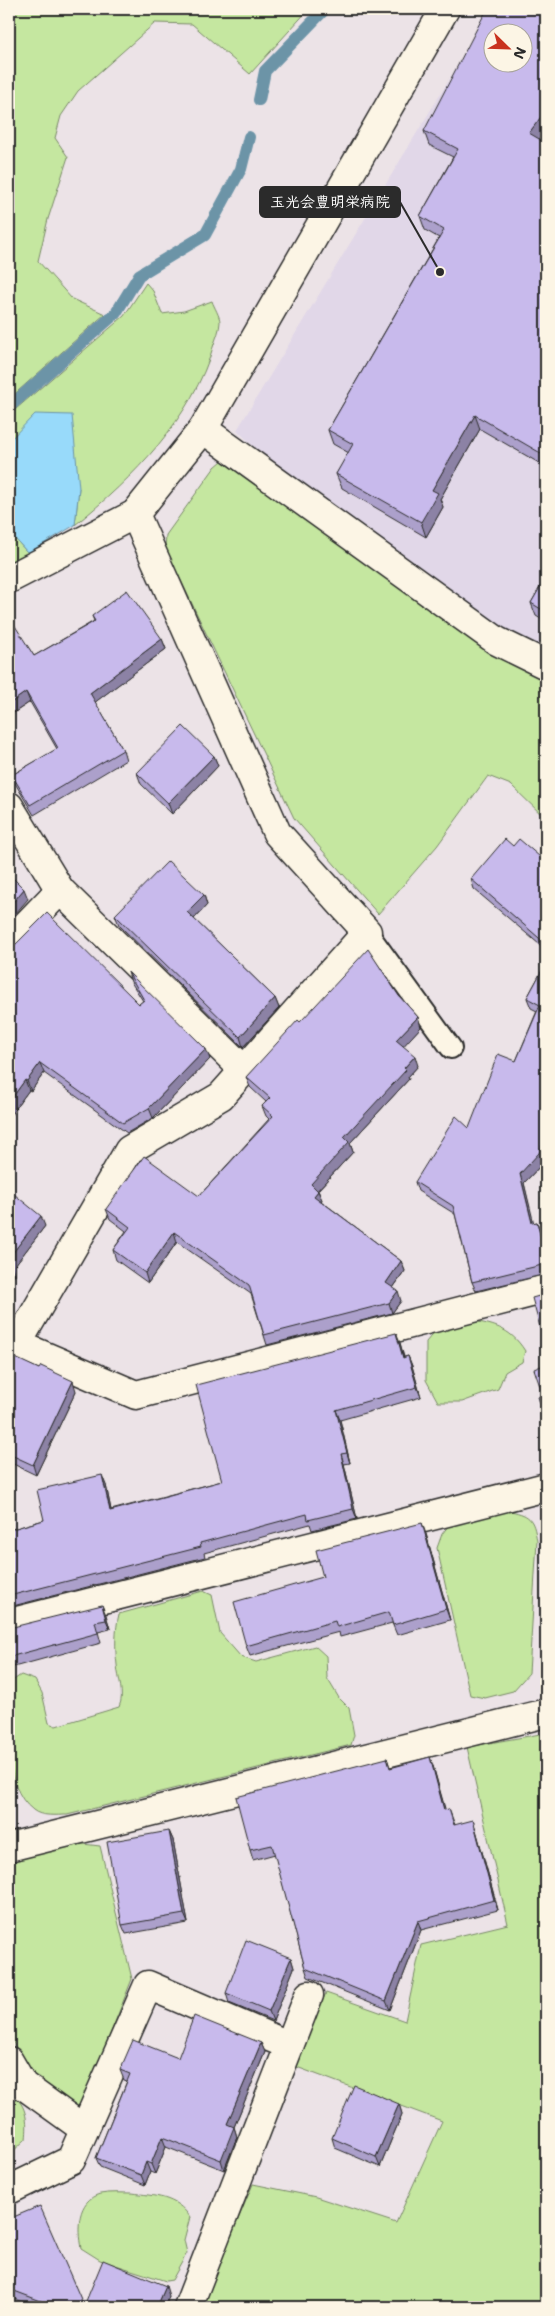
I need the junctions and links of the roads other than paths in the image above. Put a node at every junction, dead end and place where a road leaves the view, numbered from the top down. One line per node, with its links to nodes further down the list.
1 (445, 9): 2 (street)
2 (203, 429): 3 (street); 5 (street)
3 (135, 514): 4 (street); 8 (street)
4 (9, 579)
5 (546, 665)
6 (9, 806): 7 (street)
7 (60, 890): 9 (street); 11 (street)
8 (367, 932): 10 (lane); 11 (street)
9 (9, 943)
10 (451, 1048)
11 (244, 1070): 13 (street)
12 (546, 1289): 13 (street)
13 (13, 1342)
14 (546, 1487): 15 (street)
15 (9, 1623)
16 (546, 1713): 17 (street)
17 (9, 1847)
18 (309, 1995): 19 (street)
19 (288, 2045): 21 (street); 23 (street)
20 (9, 2060): 21 (street)
21 (84, 2129): 22 (street)
22 (9, 2190)
23 (188, 2307)

